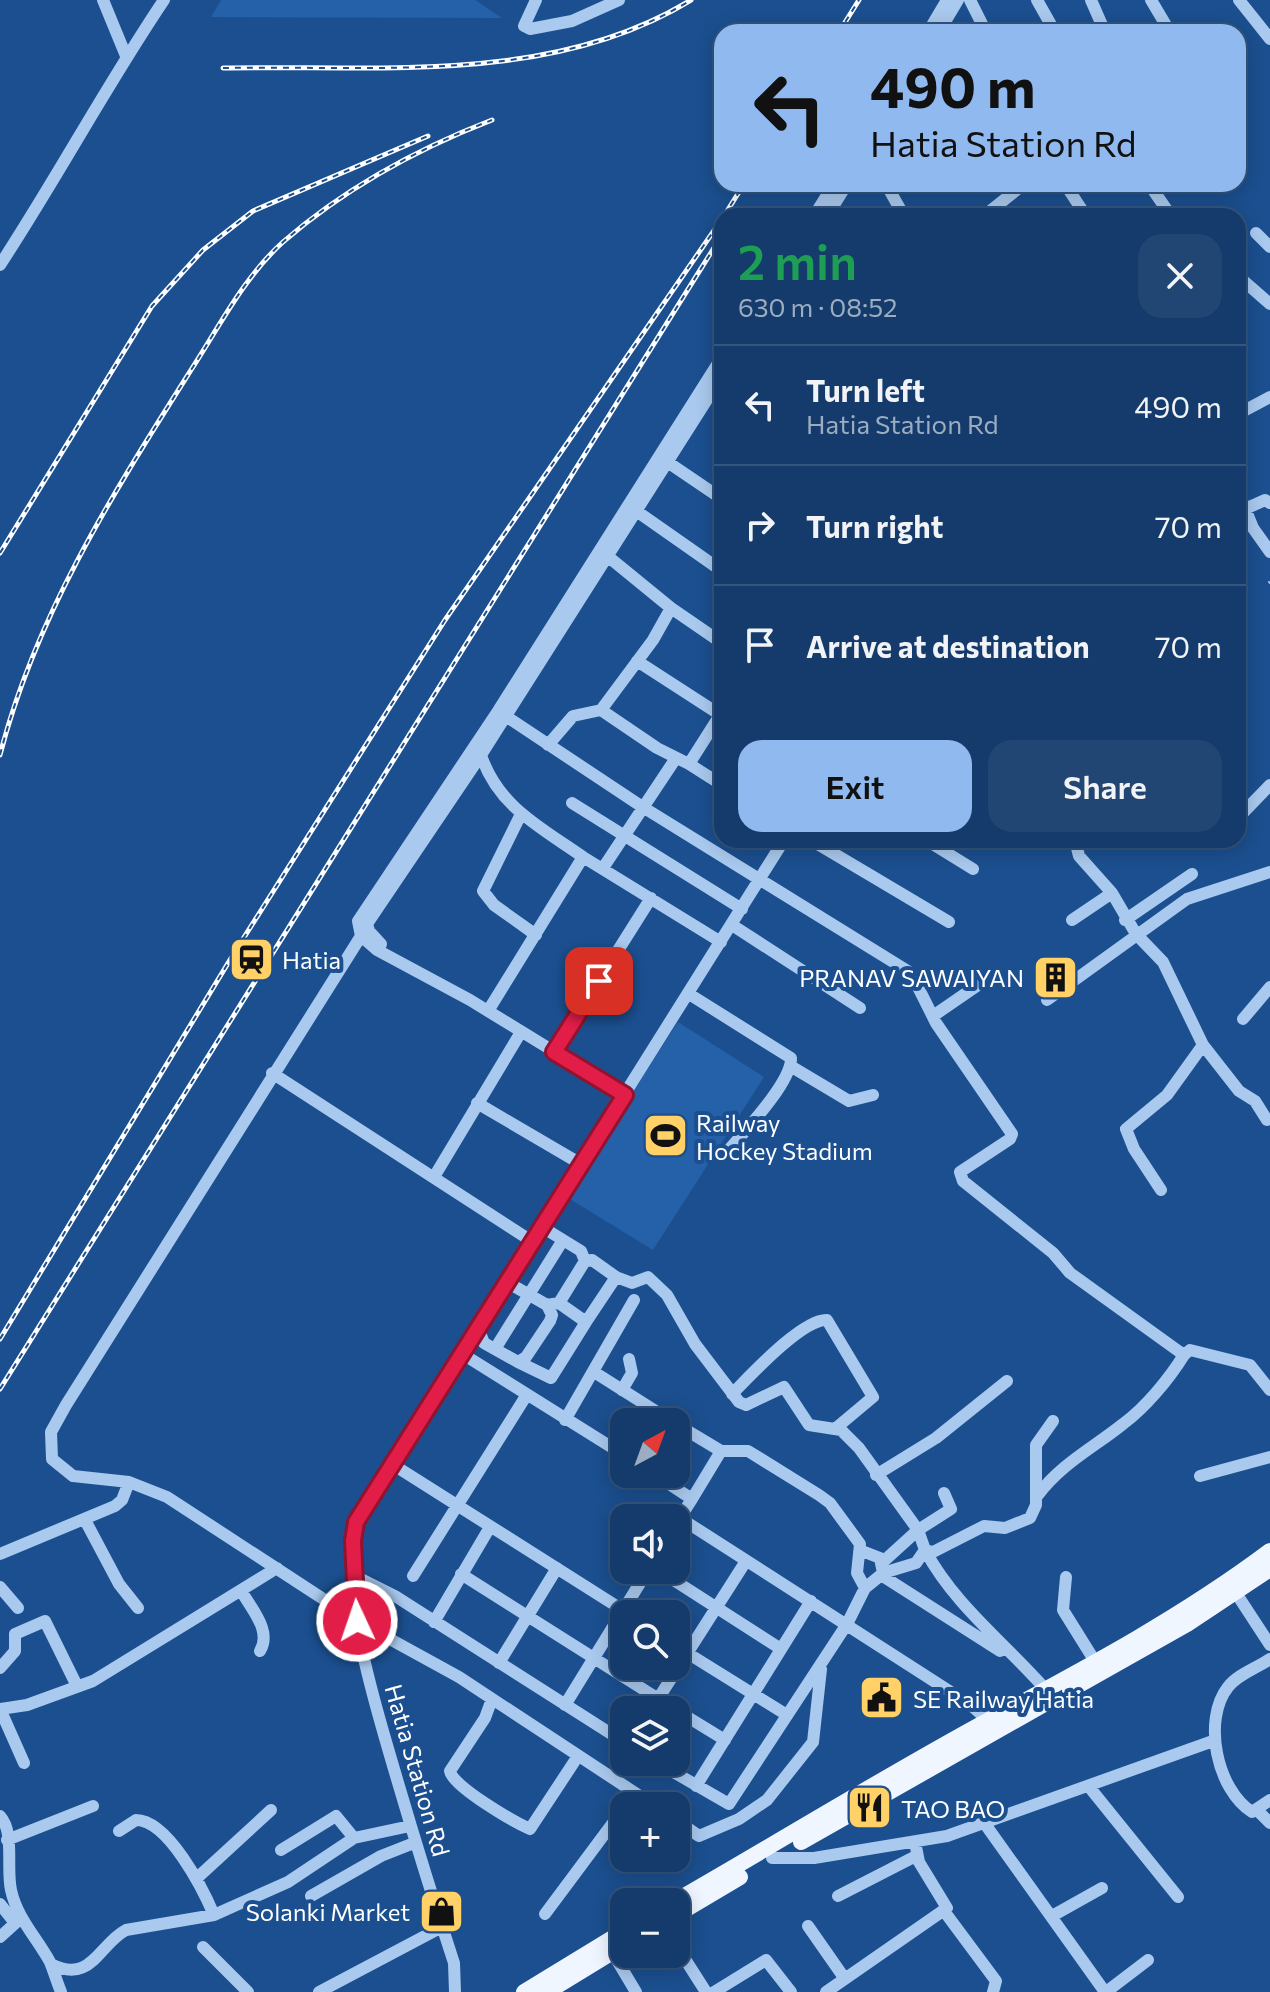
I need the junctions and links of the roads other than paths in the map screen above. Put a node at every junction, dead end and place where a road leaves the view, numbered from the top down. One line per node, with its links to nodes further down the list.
1 (103, 0): 21 (street)
2 (164, 0): 21 (street)
3 (536, 0): 4 (street)
4 (619, 0)
5 (947, 0): 14 (street)
6 (958, 0): 15 (street)
7 (970, 0): 16 (street)
8 (1037, 0): 17 (street)
9 (1091, 0): 18 (street)
10 (1151, 0): 19 (street)
11 (1239, 0): 13 (street)
12 (1270, 15): 13 (street)
13 (1257, 23): 20 (street)
14 (933, 24)
15 (944, 24)
16 (982, 24)
17 (1050, 24)
18 (1102, 24)
19 (1165, 24)
20 (1270, 39)
21 (126, 56): 26 (street)
22 (1014, 192): 23 (street)
23 (994, 208)
24 (1256, 233): 25 (street)
25 (1270, 247)
26 (0, 265)
27 (1246, 283): 28 (street)
28 (1270, 304)
29 (714, 370): 39 (street)
30 (714, 388): 33 (street)
31 (1270, 397): 32 (street)
32 (1246, 410)
33 (666, 461): 34 (street); 37 (street)
34 (714, 494)
35 (1270, 503): 36 (street)
36 (1246, 509)
37 (635, 510): 39 (street); 41 (street)
38 (1246, 511): 40 (street)
39 (602, 552): 42 (street); 47 (street)
40 (1270, 552)
41 (714, 565)
42 (671, 608): 43 (street); 44 (street)
43 (714, 638)
44 (637, 661): 45 (street); 46 (street)
45 (601, 710): 49 (street); 51 (street)
46 (714, 710)
47 (502, 713): 49 (street); 50 (street); 79 (street)
48 (714, 725): 52 (street)
49 (548, 745): 56 (street)
50 (481, 755): 58 (street); 81 (street)
51 (676, 758): 52 (street); 56 (street)
52 (689, 764): 53 (street)
53 (714, 780)
54 (1270, 785): 57 (street)
55 (572, 803): 59 (street)
56 (641, 806): 59 (street); 69 (street)
57 (1246, 810)
58 (520, 816): 64 (street); 78 (street)
59 (623, 835): 65 (street); 72 (street)
60 (779, 848): 69 (street, Hatia Station Rd)
61 (824, 848): 75 (street)
62 (939, 848): 66 (street)
63 (1077, 848): 70 (street)
64 (583, 857): 65 (street); 78 (street)
65 (603, 868): 71 (street)
66 (973, 869)
67 (1270, 872): 77 (street)
68 (1192, 874): 74 (street)
69 (760, 880): 72 (street, Hatia Station Rd); 88 (street)
70 (1112, 893): 73 (street); 74 (street)
71 (651, 898): 80 (street); 92 (street)
72 (742, 909): 76 (street, Hatia Station Rd)
73 (1072, 920)
74 (1125, 920): 77 (street)
75 (949, 922)
76 (732, 925): 80 (street, Hatia Station Rd); 86 (street)
77 (1136, 934): 85 (street); 91 (street)
78 (536, 935): 87 (street)
79 (361, 936): 81 (street); 94 (street)
80 (721, 942): 84 (street, Hatia Station Rd)
81 (394, 958): 87 (street)
82 (994, 974): 88 (street)
83 (1270, 987): 89 (street)
84 (689, 994): 93 (street); 95 (street, Hatia Station Rd)
85 (1047, 1000)
86 (860, 1008)
87 (488, 1011): 90 (street)
88 (933, 1016): 116 (street)
89 (1243, 1019)
90 (521, 1032): 92 (street); 97 (street)
91 (1203, 1045): 98 (street); 102 (street)
92 (554, 1052): 95 (street)
93 (792, 1067): 96 (street); 99 (street)
94 (272, 1073): 101 (street); 136 (street)
95 (625, 1095): 100 (street, Hatia Station Rd)
96 (873, 1095)
97 (477, 1103): 100 (street); 101 (street)
98 (1267, 1120)
99 (726, 1153)
100 (581, 1164): 103 (street, Hatia Station Rd)
101 (434, 1177): 105 (street)
102 (1161, 1190)
103 (542, 1227): 104 (street); 105 (street, Hatia Station Rd)
104 (563, 1240): 106 (street); 109 (street)
105 (533, 1242): 108 (street, Hatia Station Rd)
106 (585, 1261): 107 (street); 111 (street)
107 (616, 1277): 112 (street); 123 (street)
108 (510, 1280): 109 (street); 113 (street, Hatia Station Rd)
109 (529, 1295): 111 (street); 114 (street)
110 (634, 1300): 119 (street)
111 (553, 1304): 112 (street); 118 (street)
112 (586, 1322): 118 (street)
113 (478, 1328): 114 (street); 115 (street, Hatia Station Rd)
114 (495, 1349): 118 (street)
115 (461, 1353): 124 (street); 133 (street, Hatia Station Rd)
116 (1184, 1355): 121 (street); 139 (street)
117 (629, 1359): 122 (street)
118 (518, 1362)
119 (594, 1372): 122 (street); 126 (street)
120 (1007, 1381): 134 (street)
121 (1268, 1384)
122 (622, 1390): 125 (street)
123 (732, 1394): 128 (street); 128 (street)
124 (526, 1396): 126 (street); 142 (street)
125 (642, 1408)
126 (565, 1420): 130 (street)
127 (1053, 1421): 139 (street)
128 (836, 1428): 134 (street)
129 (690, 1433): 131 (street)
130 (610, 1447)
131 (721, 1451): 140 (street); 148 (street)
132 (1270, 1457): 135 (street)
133 (392, 1464): 142 (street); 158 (street, Hatia Station Rd)
134 (876, 1475): 146 (street)
135 (1200, 1476)
136 (129, 1482): 143 (street); 153 (street)
137 (675, 1488): 140 (street)
138 (944, 1493): 146 (street)
139 (1037, 1497): 147 (street)
140 (692, 1499): 141 (street)
141 (689, 1504)
142 (457, 1507): 144 (street); 159 (street)
143 (85, 1520): 150 (street); 170 (street)
144 (490, 1527): 154 (street); 156 (street)
145 (690, 1528): 152 (street)
146 (918, 1530): 147 (street); 151 (street)
147 (925, 1550): 157 (street); 189 (street)
148 (862, 1551): 151 (street); 163 (street)
149 (1270, 1551): 185 (main road)
150 (0, 1554)
151 (880, 1558): 157 (street)
152 (746, 1561): 166 (street); 168 (street)
153 (277, 1568): 164 (street); 172 (street)
154 (557, 1568): 167 (street); 171 (street)
155 (1270, 1569): 165 (main road)
156 (461, 1574): 171 (street); 173 (street)
157 (882, 1574): 163 (street); 180 (street)
158 (355, 1576): 172 (street, Hatia Station Rd); 173 (street)
159 (413, 1576)
160 (1066, 1577): 185 (street)
161 (680, 1584): 168 (street)
162 (0, 1587): 169 (street)
163 (865, 1588): 174 (street)
164 (242, 1592): 179 (street); 188 (street)
165 (1236, 1593): 177 (street); 197 (main road)
166 (811, 1601): 174 (street); 178 (street)
167 (610, 1602)
168 (717, 1607): 176 (street); 178 (street)
169 (18, 1608)
170 (138, 1608)
171 (528, 1616): 182 (street); 184 (street)
172 (357, 1621): 192 (street); 214 (street, Hatia Station Rd)
173 (434, 1622): 184 (street)
174 (847, 1624): 186 (street); 197 (street)
175 (610, 1634): 182 (street)
176 (690, 1639)
177 (1270, 1645)
178 (781, 1649): 190 (street)
179 (260, 1651)
180 (1000, 1651)
181 (690, 1654): 190 (street)
182 (594, 1657): 191 (street); 193 (street)
183 (1270, 1659): 200 (street)
184 (499, 1663): 193 (street)
185 (1096, 1663): 189 (main road)
186 (822, 1664): 195 (street); 216 (street)
187 (0, 1668): 188 (street)
188 (77, 1686): 194 (street)
189 (1047, 1691): 197 (main road)
190 (755, 1695): 195 (street); 199 (street)
191 (644, 1696)
192 (492, 1699): 201 (street); 201 (street)
193 (565, 1705): 198 (street)
194 (0, 1709): 202 (street)
195 (787, 1715): 204 (street)
196 (690, 1719): 199 (street)
197 (993, 1725): 223 (main road); 226 (main road)
198 (610, 1733)
199 (725, 1740): 204 (street)
200 (1213, 1741): 205 (street); 210 (street)
201 (578, 1756): 206 (street)
202 (24, 1763)
203 (679, 1776): 204 (street)
204 (696, 1786)
205 (1090, 1788): 213 (street); 229 (street)
206 (633, 1792)
207 (1270, 1800): 210 (street)
208 (93, 1806): 219 (street)
209 (271, 1810): 224 (street)
210 (1257, 1810): 212 (street)
211 (0, 1816): 219 (street)
212 (1270, 1823)
213 (985, 1824): 221 (street); 235 (street)
214 (410, 1826): 218 (street); 220 (street, Hatia Station Rd)
215 (610, 1827): 233 (street)
216 (690, 1830)
217 (119, 1831): 224 (street)
218 (354, 1838): 222 (street); 234 (street)
219 (7, 1840): 236 (street)
220 (414, 1843): 227 (street); 238 (street, Hatia Station Rd)
221 (915, 1849): 223 (street); 228 (street); 232 (street)
222 (281, 1850)
223 (772, 1858): 231 (main road)
224 (197, 1878): 234 (street)
225 (1102, 1888): 235 (street)
226 (690, 1893)
227 (311, 1896)
228 (838, 1896)
229 (1178, 1897)
230 (0, 1904): 236 (street)
231 (690, 1907)
232 (944, 1911): 247 (street); 260 (street)
233 (545, 1914)
234 (214, 1915): 244 (street)
235 (1052, 1916): 261 (street)
236 (18, 1920): 239 (street); 244 (street)
237 (808, 1926): 247 (street)
238 (442, 1927): 249 (street, Hatia Station Rd); 252 (street)
239 (0, 1937)
240 (610, 1940): 253 (main road)
241 (203, 1947): 251 (street)
242 (610, 1955): 248 (main road)
243 (1148, 1960): 261 (street)
244 (51, 1964): 250 (street)
245 (690, 1967): 256 (street)
246 (626, 1968): 255 (street)
247 (845, 1979): 259 (street)
248 (566, 1987): 254 (main road)
249 (459, 1989)
250 (61, 1992)
251 (248, 1992)
252 (319, 1992)
253 (524, 1992)
254 (547, 1992)
255 (636, 1992)
256 (706, 1992)
257 (714, 1992): 258 (street)
258 (791, 1992)
259 (826, 1992)
260 (993, 1992)
261 (1106, 1992)

